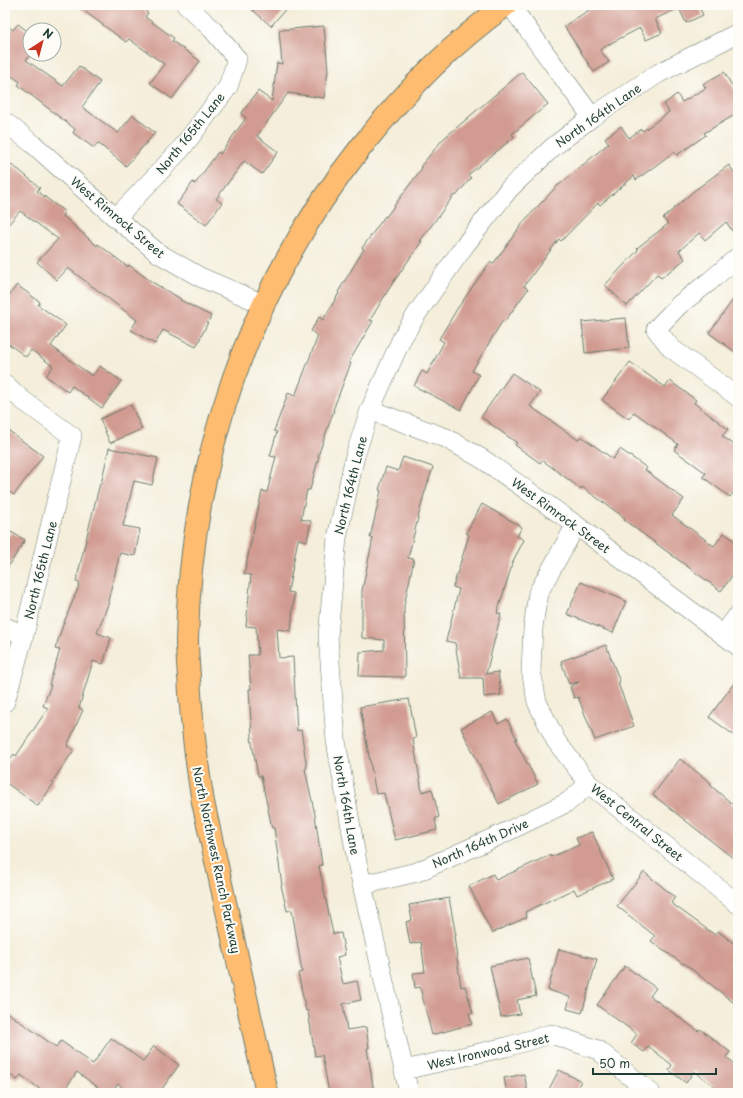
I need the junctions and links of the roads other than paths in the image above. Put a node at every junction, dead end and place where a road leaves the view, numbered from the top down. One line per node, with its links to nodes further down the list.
1 (186, 5): 7 (street, North 165th Lane)
2 (506, 5): 9 (main road, North Northwest Ranch Parkway)
3 (510, 5): 5 (street)
4 (738, 33): 5 (street, North 164th Lane)
5 (592, 117): 12 (street, North 164th Lane)
6 (5, 122): 7 (street, West Rimrock Street)
7 (116, 218): 9 (street, West Rimrock Street)
8 (738, 257): 11 (street)
9 (263, 304): 23 (main road, North Northwest Ranch Parkway)
10 (5, 384): 16 (street, North 165th Lane)
11 (738, 397)
12 (370, 410): 13 (street, West Rimrock Street); 20 (street, North 164th Lane)
13 (576, 525): 17 (street, West Rimrock Street); 19 (street, West Central Street)
14 (738, 615): 17 (street)
15 (5, 626): 16 (street)
16 (24, 635): 18 (street, North 165th Lane)
17 (731, 640)
18 (5, 702)
19 (589, 784): 20 (street, North 164th Drive); 21 (street, West Central Street)
20 (362, 885): 22 (street, North 164th Lane)
21 (738, 904)
22 (404, 1070): 24 (street, North 164th Lane); 25 (street, West Ironwood Street)
23 (267, 1093)
24 (409, 1093)
25 (651, 1093)

